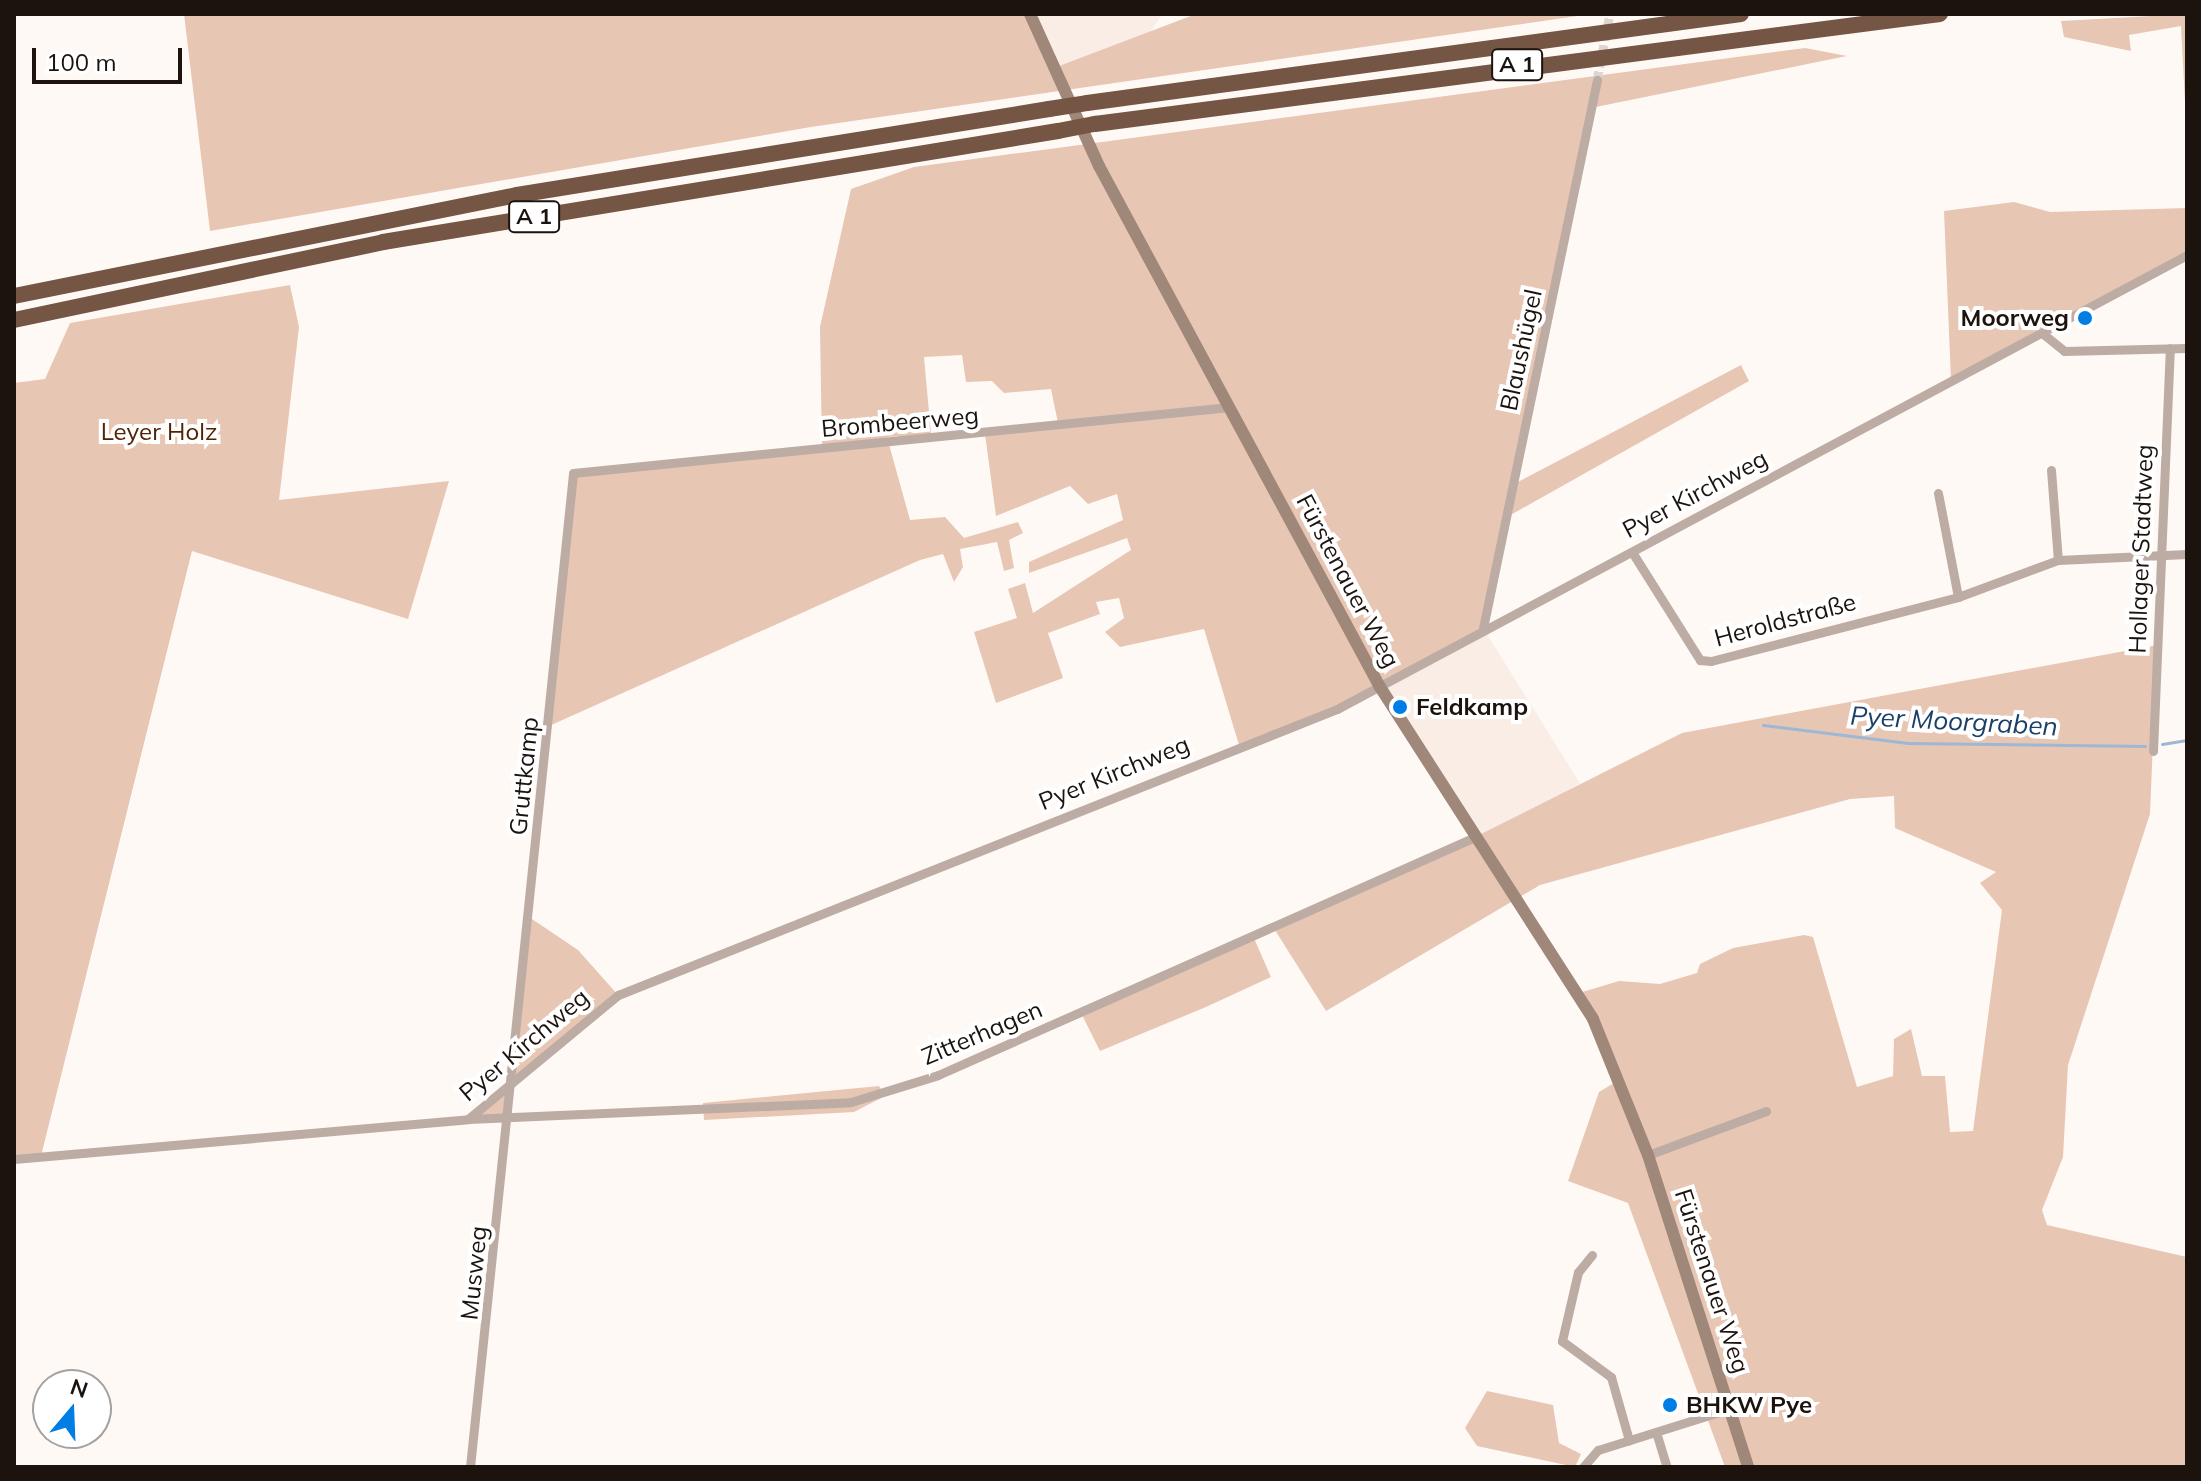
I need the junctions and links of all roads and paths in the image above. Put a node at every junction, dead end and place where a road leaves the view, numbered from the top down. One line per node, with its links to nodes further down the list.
1 (1030, 14): 11 (street, Fürstenauer Weg)
2 (1741, 14): 6 (highway, A 1, bridge)
3 (1940, 14): 7 (highway, A 1, bridge)
4 (1597, 80): 20 (street, Blaushügel)
5 (2187, 255): 8 (street, Pyer Kirchweg)
6 (14, 296)
7 (14, 320)
8 (2042, 333): 9 (street); 15 (street, Pyer Kirchweg)
9 (2170, 348): 10 (street); 16 (street, Hollager Stadtweg)
10 (2187, 348)
11 (1230, 407): 13 (street, Brombeerweg); 21 (street, Fürstenauer Weg)
12 (2051, 470): 18 (street)
13 (573, 473): 24 (street, Gruttkamp)
14 (1938, 493): 19 (street)
15 (1632, 552): 19 (street, Heroldstraße); 20 (street, Pyer Kirchweg)
16 (2161, 552): 17 (street, Heroldstraße); 18 (street, Heroldstraße); 22 (street, Hollager Stadtweg)
17 (2187, 554)
18 (2058, 560): 19 (street, Heroldstraße)
19 (1958, 597)
20 (1483, 628): 21 (street, Pyer Kirchweg)
21 (1380, 687): 23 (street, Fürstenauer Weg); 24 (street, Pyer Kirchweg)
22 (2153, 751)
23 (1475, 837): 27 (street, Zitterhagen); 28 (street, Fürstenauer Weg)
24 (513, 1082): 26 (street, Pyer Kirchweg); 27 (street, Musweg)
25 (1766, 1111): 28 (street)
26 (468, 1119): 27 (street, Zitterhagen); 29 (street, Pyer Kirchweg)
27 (507, 1120): 34 (street, Musweg)
28 (1648, 1155): 31 (street, Fürstenauer Weg)
29 (14, 1159)
30 (1592, 1255): 33 (street)
31 (1729, 1409): 32 (street); 37 (street, Fürstenauer Weg)
32 (1656, 1432): 33 (street); 36 (street)
33 (1629, 1440): 35 (street)
34 (470, 1467)
35 (1583, 1467)
36 (1667, 1467)
37 (1748, 1467)

